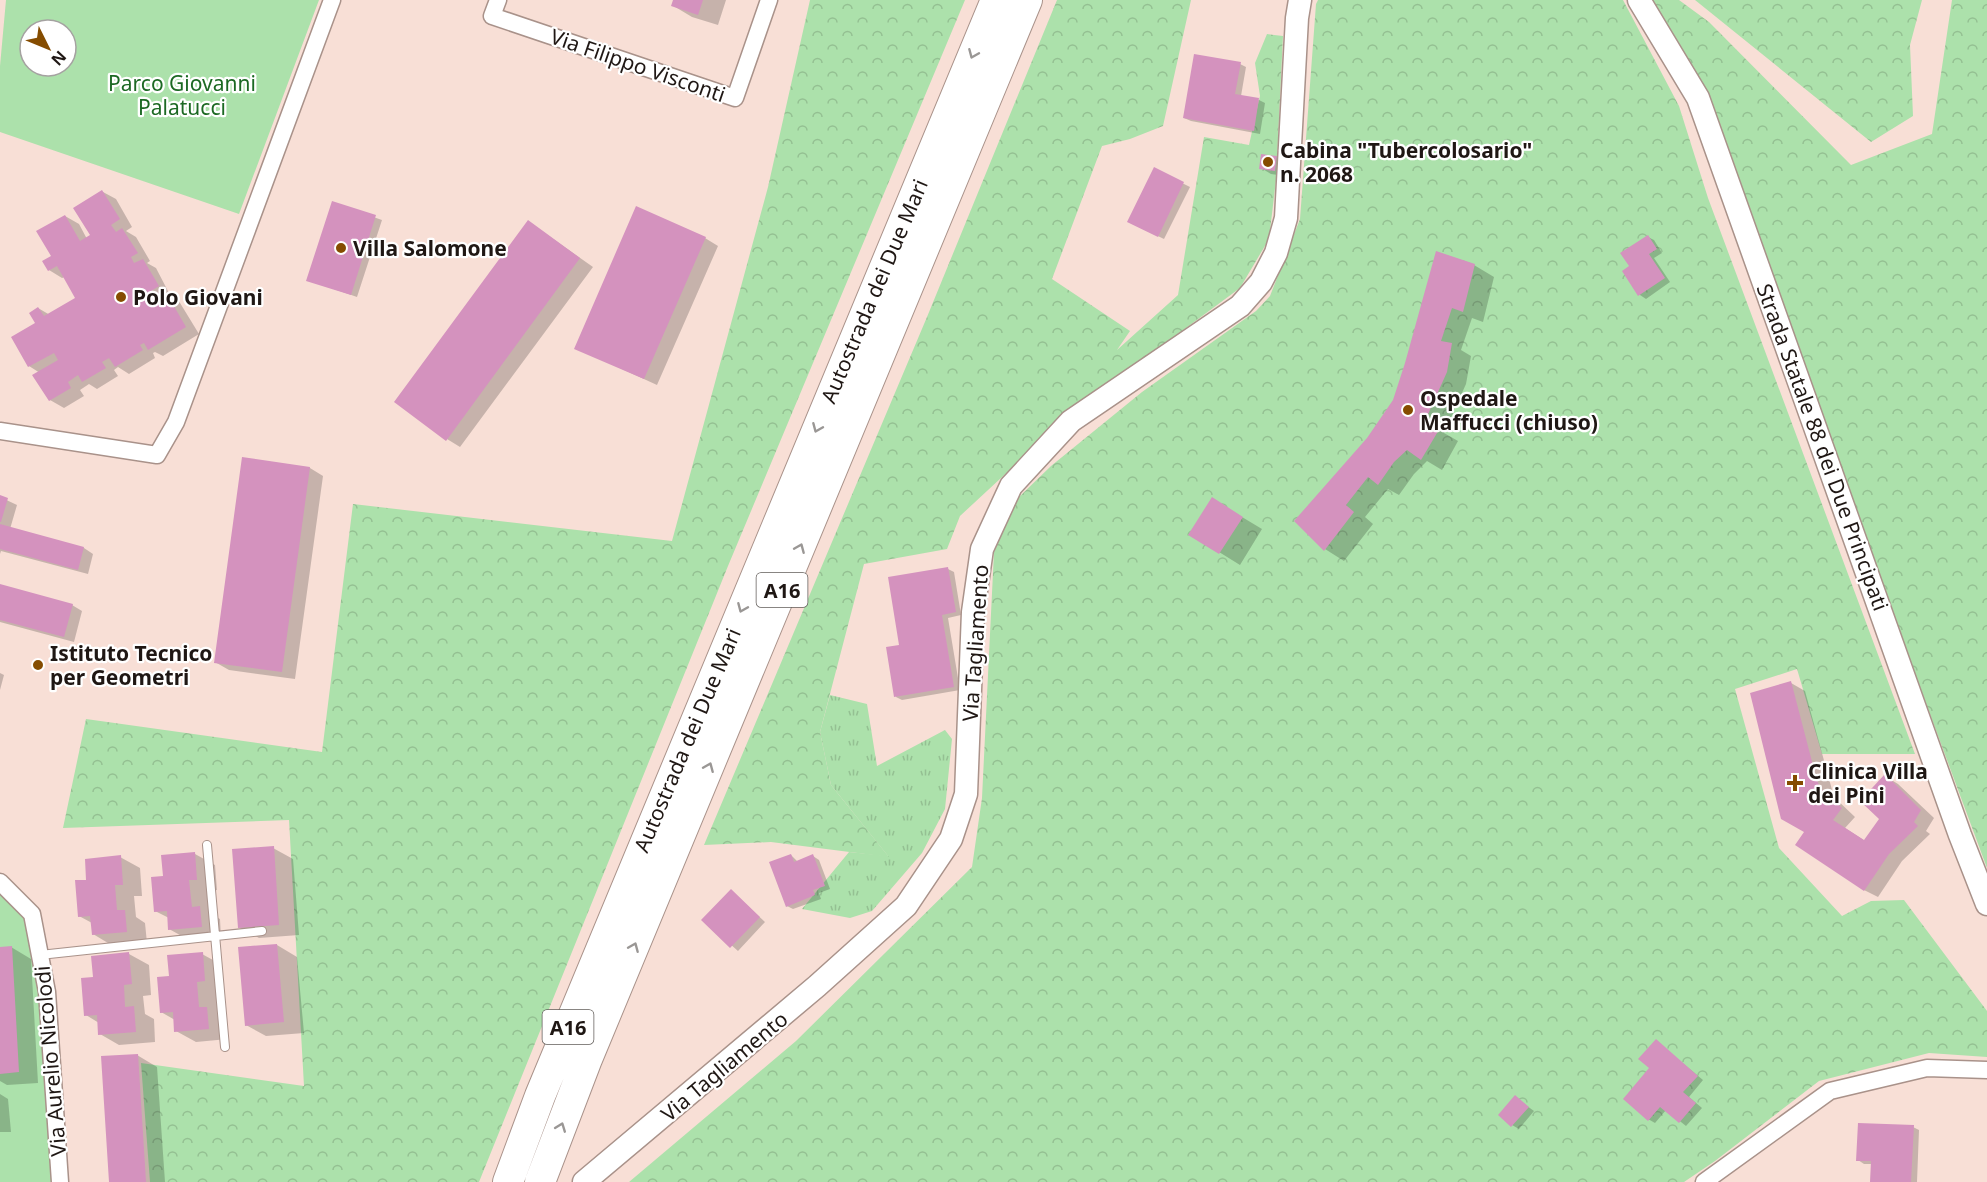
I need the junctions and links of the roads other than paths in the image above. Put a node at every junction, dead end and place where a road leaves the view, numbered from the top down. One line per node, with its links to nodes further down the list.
1 (332, 0): 8 (street)
2 (498, 0): 3 (street, Via Filippo Visconti)
3 (769, 0)
4 (996, 0): 18 (highway, Autostrada dei Due Mari / A16, one-way to 18)
5 (1028, 0): 19 (highway, Autostrada dei Due Mari / A16, one-way to 5)
6 (1300, 0): 20 (main road, Via Tagliamento)
7 (1639, 0): 11 (main road, Strada Statale 88 dei Due Principati)
8 (0, 431)
9 (207, 845): 13 (lane)
10 (0, 882): 14 (street, Via Aurelio Nicolodi)
11 (1987, 904)
12 (262, 931): 13 (lane)
13 (215, 936): 14 (lane); 15 (lane)
14 (40, 955): 17 (street, Via Aurelio Nicolodi)
15 (225, 1047)
16 (1987, 1070): 21 (street)
17 (60, 1182)
18 (508, 1182)
19 (540, 1182)
20 (584, 1182)
21 (1704, 1182)

